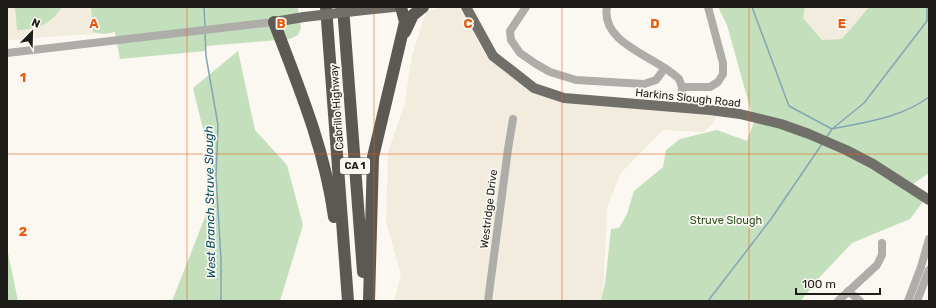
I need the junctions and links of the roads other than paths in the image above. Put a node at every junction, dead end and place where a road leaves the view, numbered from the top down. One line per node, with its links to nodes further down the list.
1 (326, 7): 22 (highway, Cabrillo Highway / CA 1)
2 (343, 7): 23 (highway, Cabrillo Highway / CA 1)
3 (394, 7): 10 (main road, bridge)
4 (401, 7): 14 (highway)
5 (423, 7): 14 (highway)
6 (466, 7): 15 (main road, Harkins Slough Road)
7 (526, 7): 12 (street)
8 (607, 7): 12 (street)
9 (708, 7): 13 (street)
10 (274, 22): 11 (street); 22 (highway)
11 (7, 53)
12 (665, 68): 13 (street)
13 (682, 86): 15 (street)
14 (389, 91): 24 (highway)
15 (681, 107): 17 (main road, Harkins Slough Road)
16 (514, 119): 25 (street, Westridge Drive)
17 (929, 200)
18 (929, 239): 28 (street)
19 (882, 243): 21 (street)
20 (929, 270): 29 (street)
21 (848, 291): 26 (street); 27 (street)
22 (347, 301)
23 (365, 301)
24 (369, 301)
25 (488, 301)
26 (838, 301)
27 (860, 301)
28 (908, 301)
29 (917, 301)

